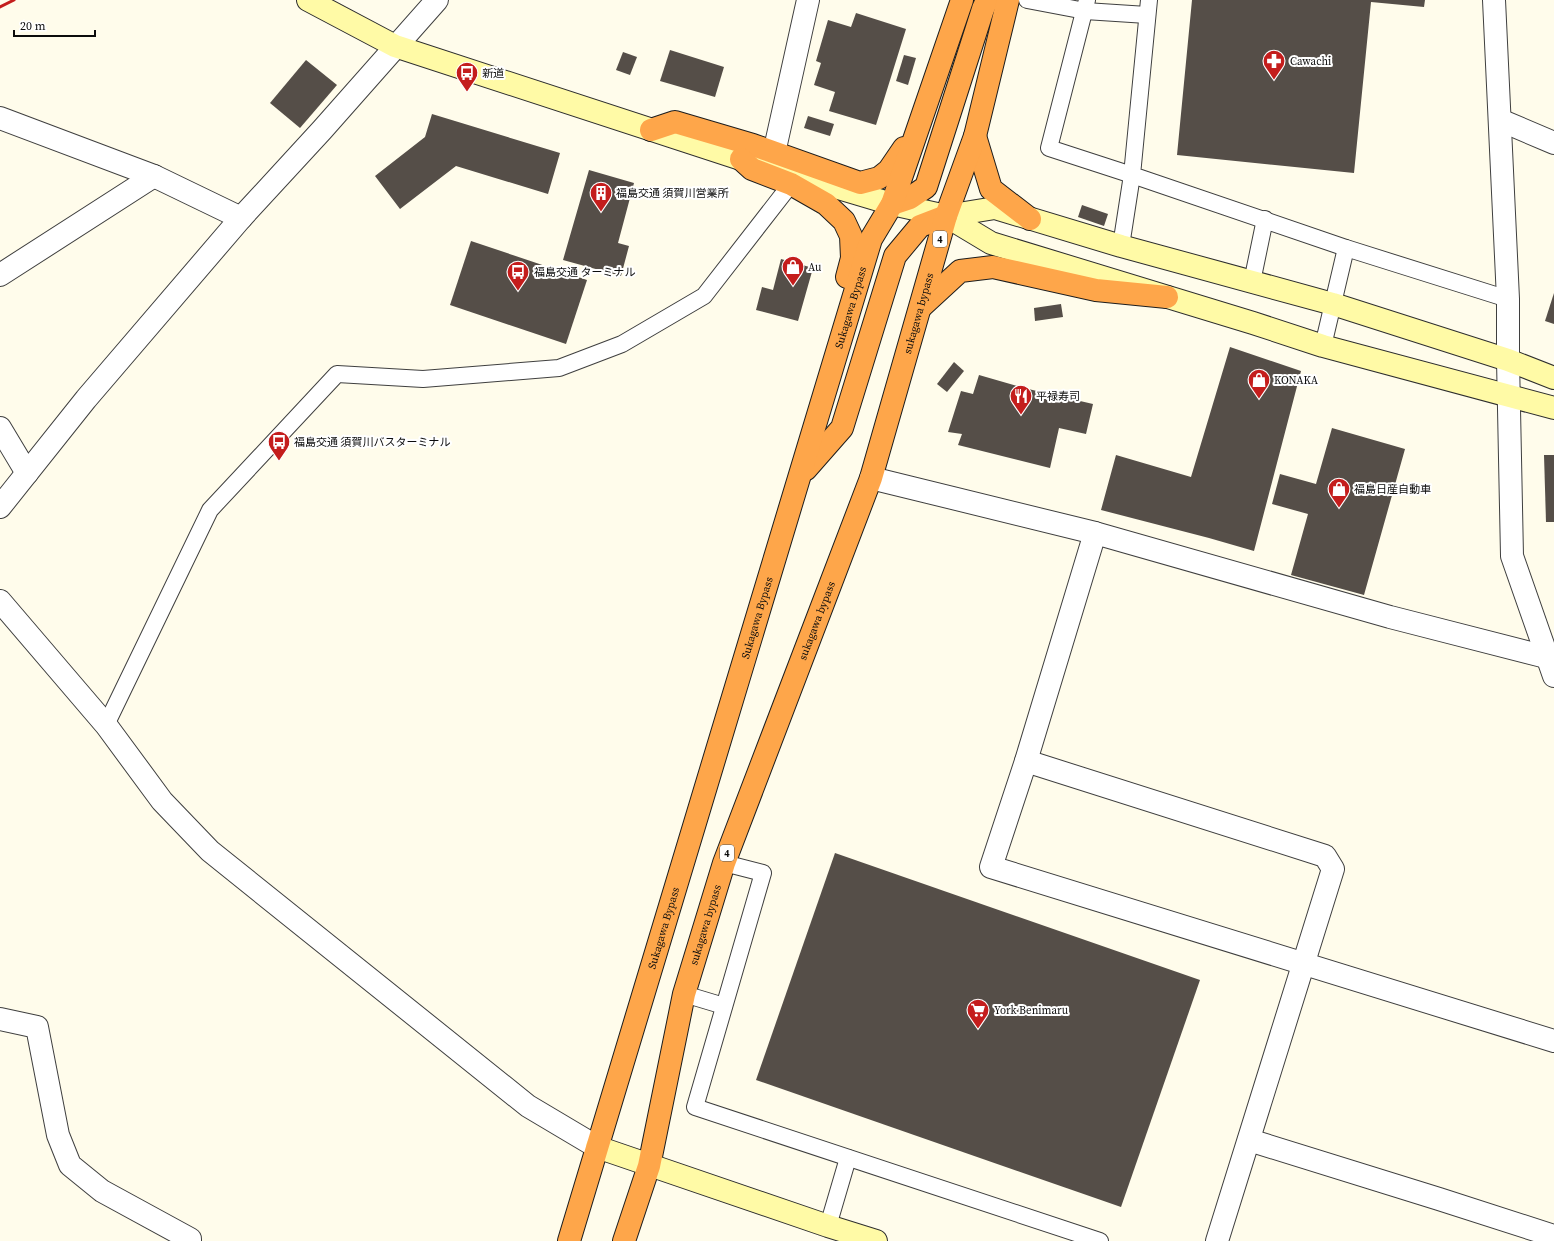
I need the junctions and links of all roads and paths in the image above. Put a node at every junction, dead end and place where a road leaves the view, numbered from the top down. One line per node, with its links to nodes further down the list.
1 (308, 0): 11 (street)
2 (437, 0): 11 (street)
3 (808, 0): 18 (street)
4 (962, 0): 14 (highway, Sukagawa Bypass)
5 (987, 0): 23 (highway)
6 (1008, 0): 16 (highway, sukagawa bypass / 4)
7 (1028, 0): 9 (lane)
8 (1494, 0): 13 (street)
9 (1086, 5): 10 (lane); 20 (lane)
10 (1148, 8): 20 (lane)
11 (395, 46): 15 (street); 25 (street)
12 (0, 118): 21 (street)
13 (1500, 120): 17 (street); 33 (street)
14 (918, 125): 18 (highway); 23 (highway, Sukagawa Bypass)
15 (651, 130): 18 (highway); 19 (street)
16 (975, 136): 24 (highway, sukagawa bypass / 4); 26 (highway)
17 (1554, 143)
18 (774, 153)
19 (741, 159): 22 (highway); 23 (street)
20 (1132, 175): 27 (lane); 28 (lane)
21 (154, 176): 25 (street); 30 (street)
22 (791, 184): 42 (highway); 50 (lane)
23 (892, 204): 24 (street); 42 (highway, Sukagawa Bypass)
24 (946, 216): 26 (street); 32 (street); 35 (highway, sukagawa bypass / 4); 44 (highway)
25 (241, 218): 43 (street)
26 (1030, 219): 28 (street)
27 (1265, 219): 29 (lane); 31 (lane)
28 (1121, 246): 31 (street)
29 (1346, 248): 33 (lane); 34 (lane)
30 (0, 275)
31 (1252, 282): 34 (street)
32 (1167, 297): 35 (highway); 36 (street)
33 (1508, 299): 37 (street)
34 (1333, 304): 36 (lane); 37 (street)
35 (922, 306): 45 (highway, sukagawa bypass / 4)
36 (1323, 346): 39 (street)
37 (1508, 360): 38 (street); 39 (street)
38 (1554, 378)
39 (1509, 395): 40 (street); 49 (street)
40 (1554, 408)
41 (0, 428): 43 (street)
42 (814, 431): 44 (highway, Sukagawa Bypass)
43 (27, 473): 46 (street)
44 (801, 474): 59 (highway, Sukagawa Bypass)
45 (871, 478): 47 (street); 52 (highway, sukagawa bypass / 4)
46 (0, 506)
47 (1095, 533): 49 (street); 51 (street)
48 (0, 601): 50 (street)
49 (1552, 664)
50 (106, 725): 59 (street)
51 (1026, 761): 53 (street); 53 (street)
52 (724, 863): 54 (highway, sukagawa bypass / 4); 55 (lane)
53 (1303, 964): 57 (street); 58 (street)
54 (684, 994): 55 (lane); 61 (highway, sukagawa bypass / 4)
55 (724, 1006): 60 (lane)
56 (0, 1019): 64 (street)
57 (1554, 1041)
58 (1249, 1140): 63 (street); 69 (street)
59 (597, 1147): 61 (street); 65 (highway, Sukagawa Bypass)
60 (848, 1158): 62 (lane); 68 (lane)
61 (648, 1166): 62 (street); 66 (highway, sukagawa bypass / 4)
62 (828, 1226): 67 (street)
63 (1554, 1236)
64 (190, 1241)
65 (569, 1241)
66 (624, 1241)
67 (873, 1241)
68 (1100, 1241)
69 (1217, 1241)

